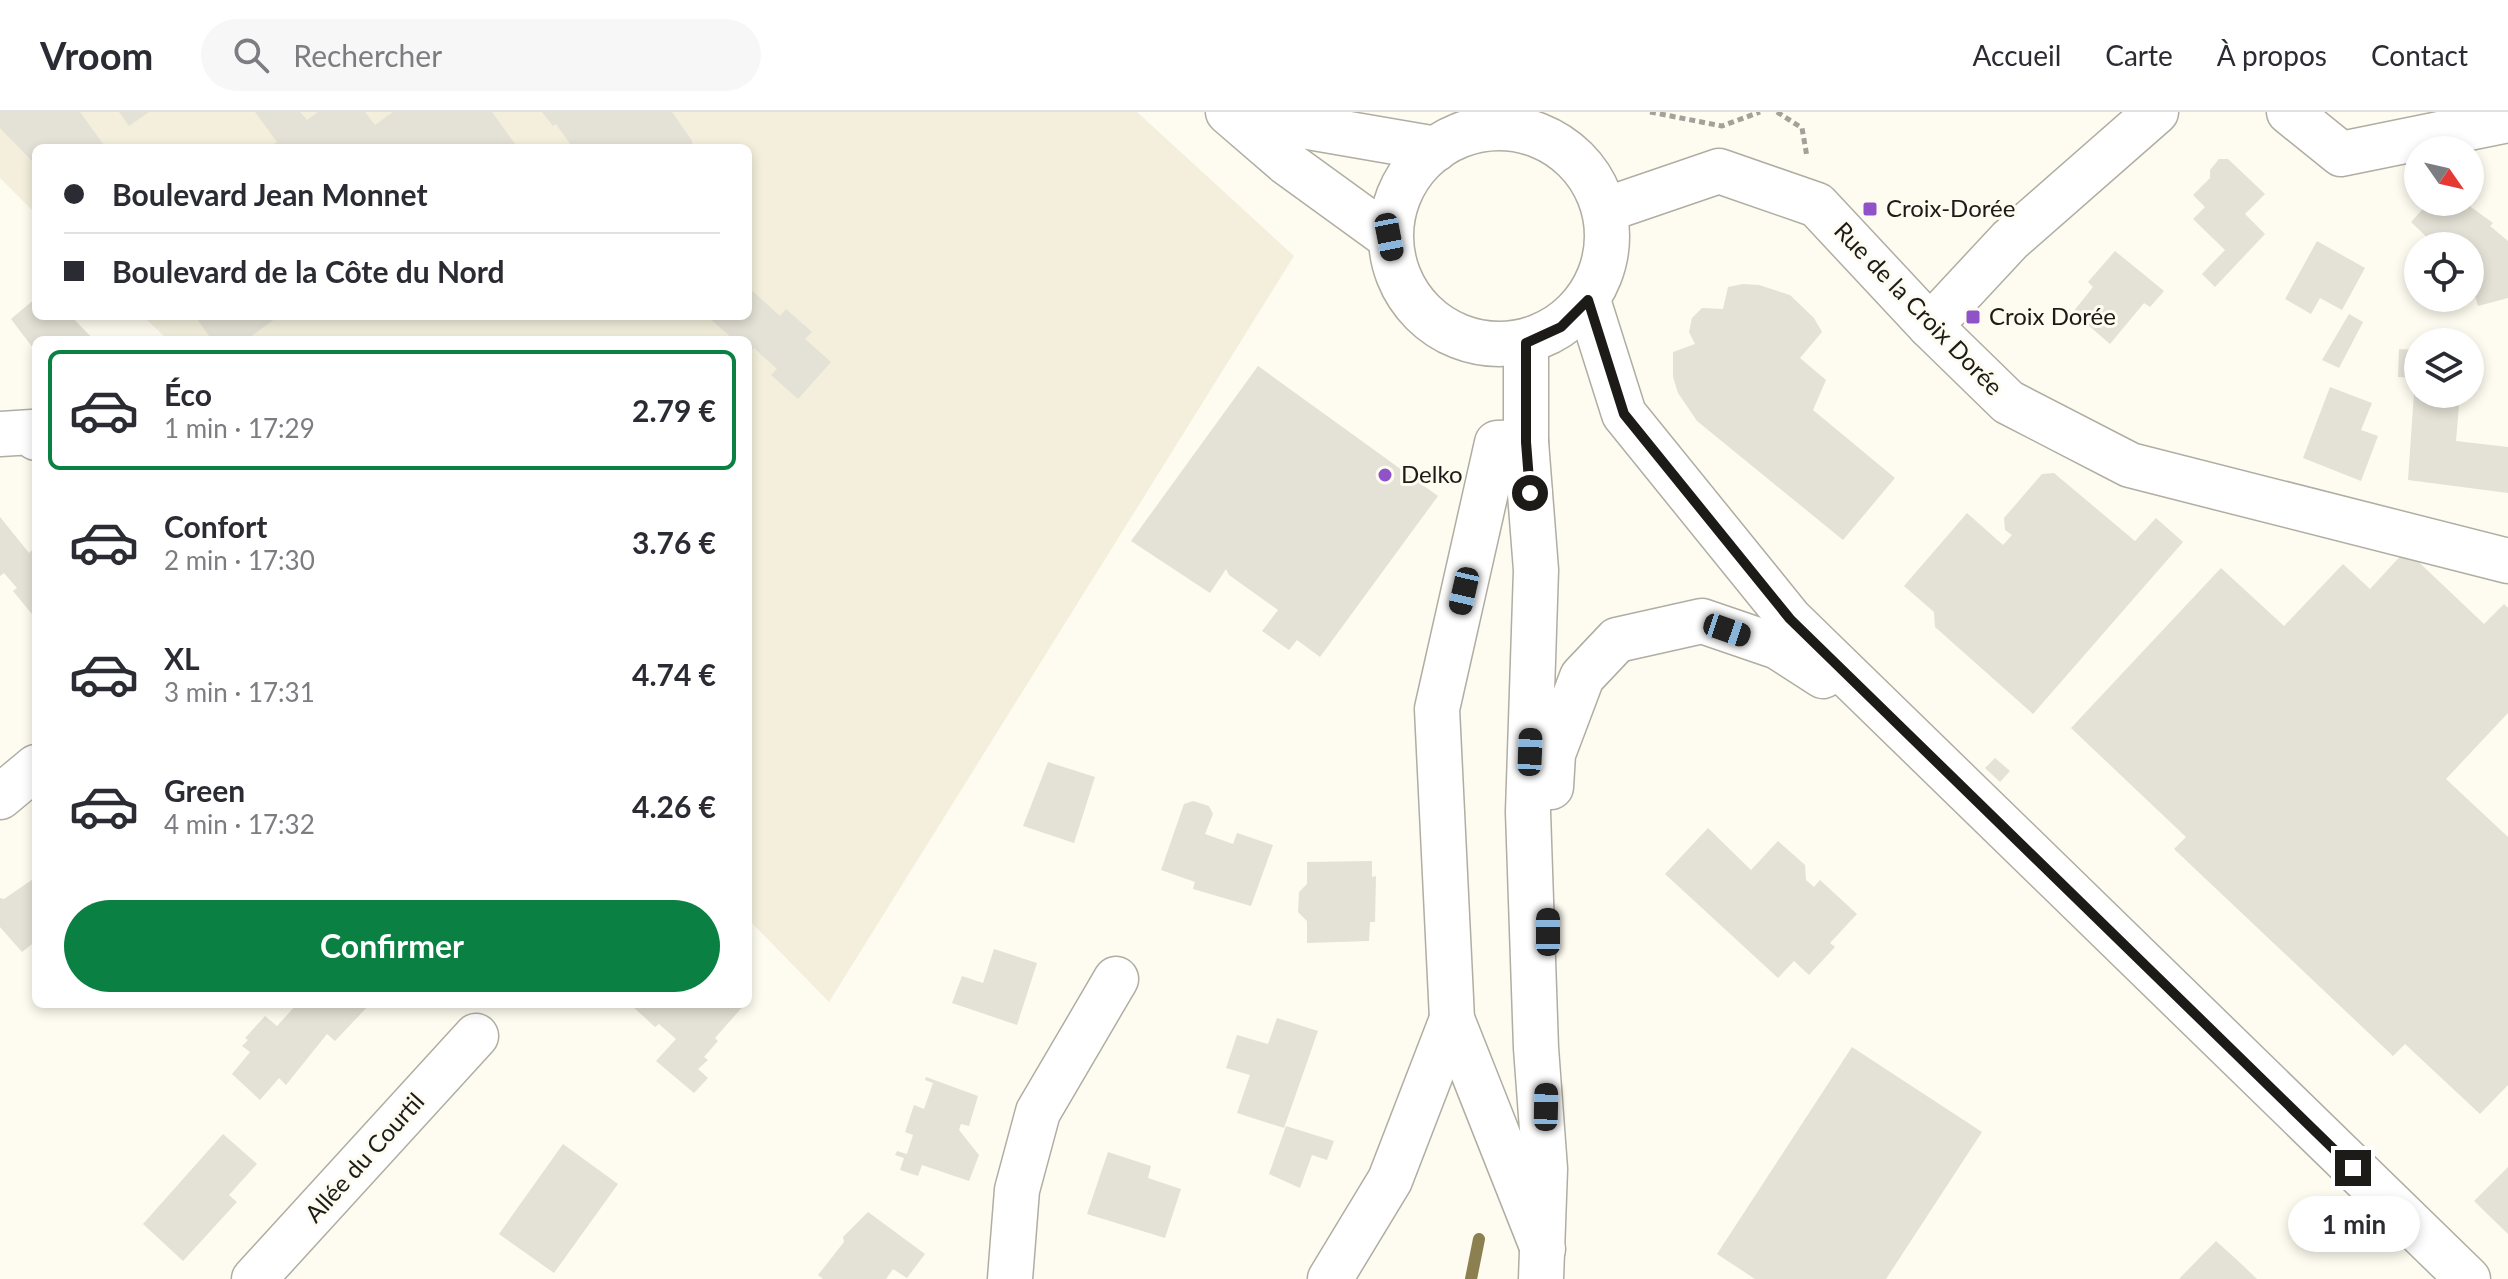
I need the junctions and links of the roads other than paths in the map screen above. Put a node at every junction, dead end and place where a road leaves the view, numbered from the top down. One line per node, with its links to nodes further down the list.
1 (1228, 112): 8 (main road)
2 (1278, 112): 6 (main road)
3 (2156, 112): 10 (main road)
4 (2289, 112): 5 (main road)
5 (2508, 120)
6 (1436, 149): 7 (main road); 8 (main road)
7 (1605, 210): 9 (main road); 10 (main road, Rue de la Croix Dorée)
8 (1389, 237): 11 (main road)
9 (1588, 300): 11 (main road); 16 (main road)
10 (1930, 326): 15 (main road, Rue de la Croix Dorée)
11 (1526, 343): 14 (main road)
12 (32, 432): 13 (main road)
13 (0, 434)
14 (1526, 442): 20 (main road); 22 (main road)
15 (2508, 561)
16 (1897, 724): 22 (main road); 27 (main road)
17 (32, 770): 18 (main road)
18 (0, 797)
19 (1116, 979): 25 (main road)
20 (1452, 1019): 23 (main road); 26 (main road)
21 (476, 1036): 24 (main road, Allée du Courtil)
22 (1545, 1169): 23 (main road)
23 (1542, 1264)
24 (254, 1279)
25 (1010, 1279)
26 (1330, 1279)
27 (2468, 1279)

